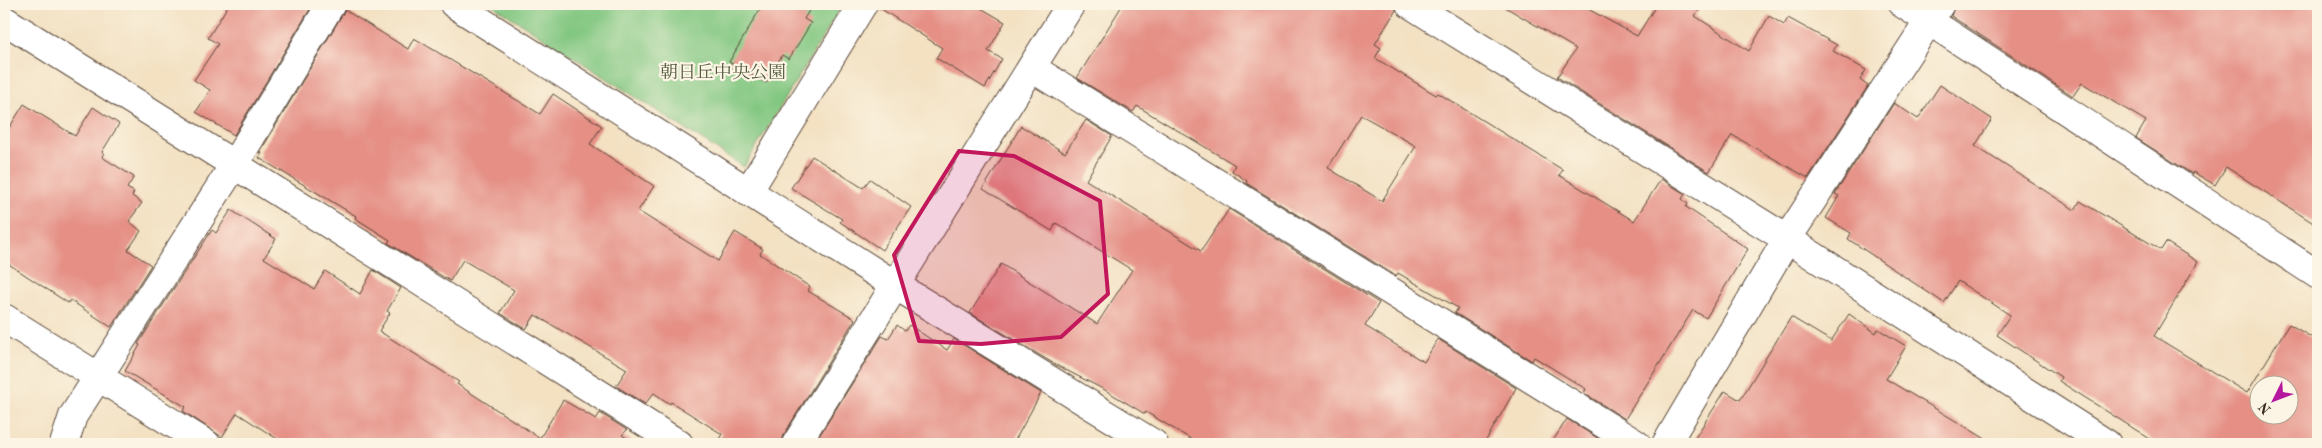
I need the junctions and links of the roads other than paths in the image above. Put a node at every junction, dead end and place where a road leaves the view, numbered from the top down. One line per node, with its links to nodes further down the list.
1 (332, 4): 10 (street)
2 (454, 4): 11 (street)
3 (863, 4): 11 (street)
4 (1071, 4): 9 (street)
5 (1410, 4): 12 (street)
6 (1903, 4): 7 (street)
7 (1935, 12): 12 (street); 13 (street)
8 (4, 20): 10 (street)
9 (1032, 68): 14 (street); 22 (street)
10 (234, 165): 16 (street); 19 (street)
11 (748, 192): 14 (street)
12 (1787, 239): 23 (street); 24 (street)
13 (2318, 275)
14 (895, 285): 20 (street); 21 (street)
15 (4, 318): 16 (street)
16 (97, 376): 17 (street); 18 (street)
17 (64, 444)
18 (206, 444)
19 (680, 444)
20 (796, 444)
21 (1154, 444)
22 (1636, 444)
23 (1666, 444)
24 (2107, 444)

